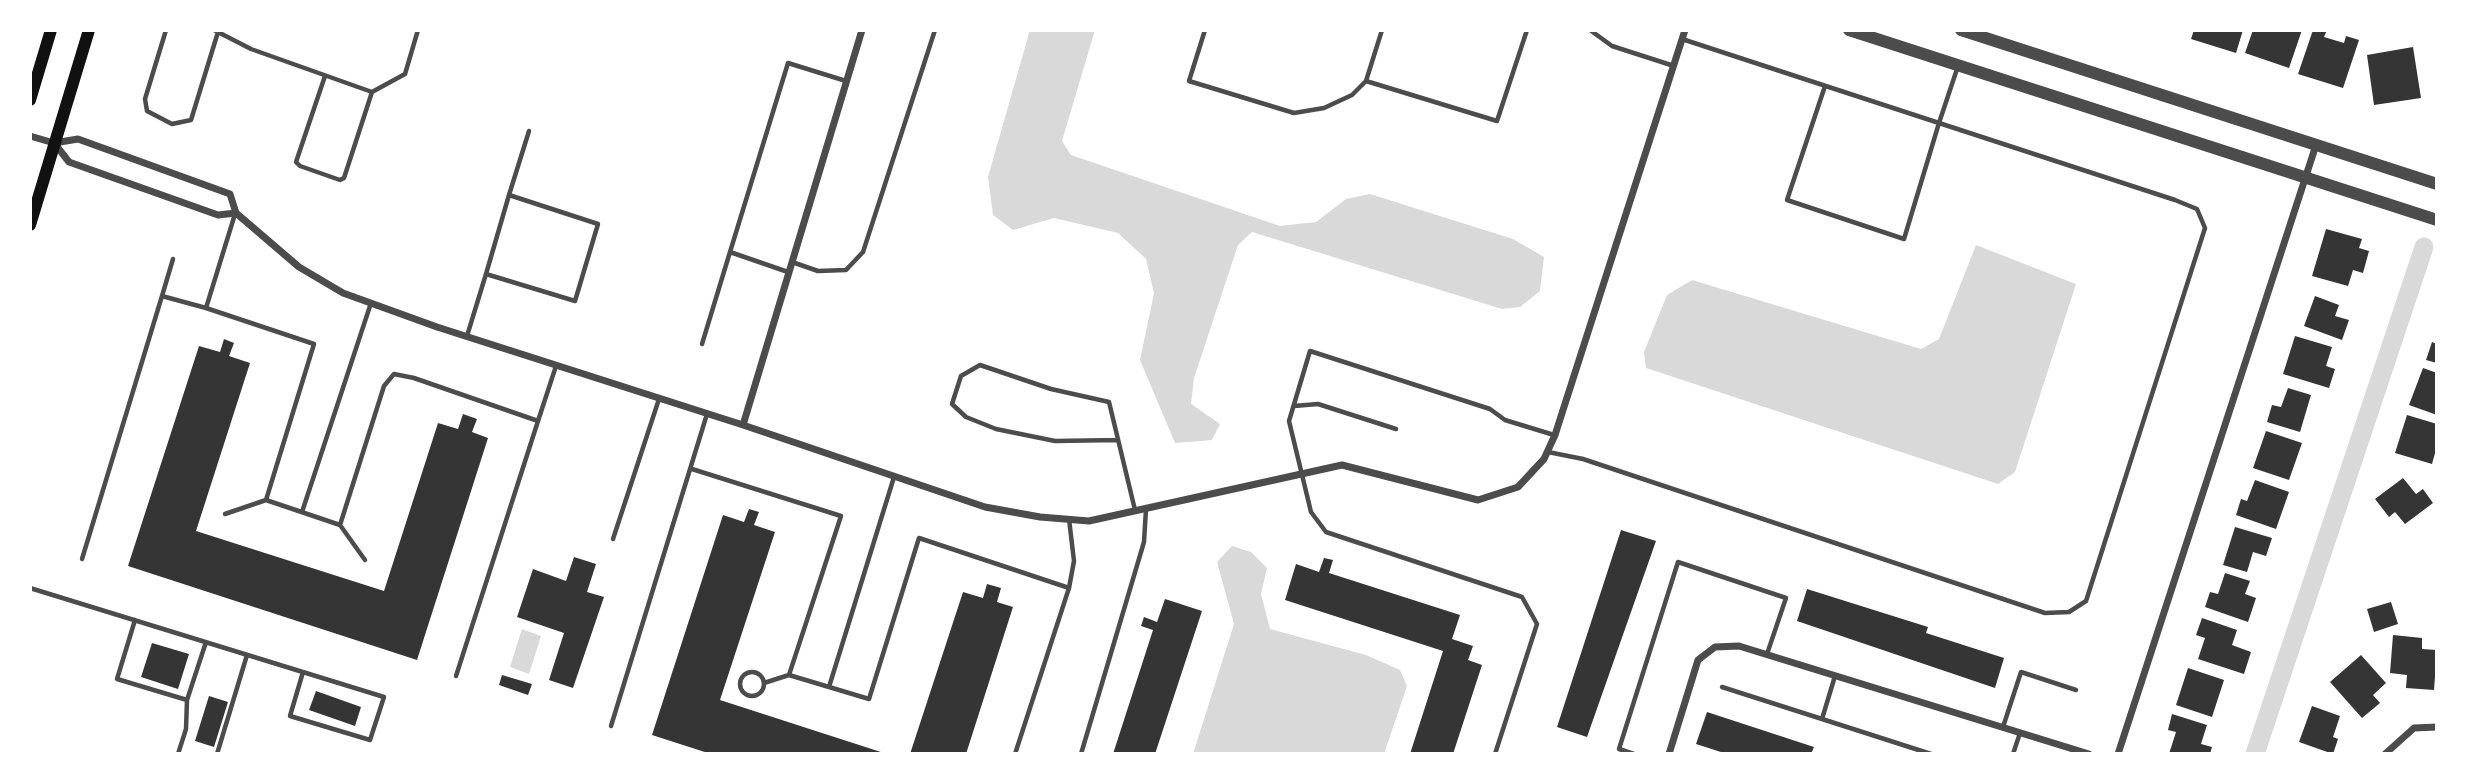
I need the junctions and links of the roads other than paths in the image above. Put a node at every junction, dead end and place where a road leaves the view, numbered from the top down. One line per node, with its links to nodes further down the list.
1 (51, 30): 23 (main road)
2 (89, 30): 27 (main road)
3 (166, 30): 14 (lane)
4 (418, 30): 22 (lane)
5 (860, 30): 20 (street)
6 (935, 30): 37 (lane)
7 (1205, 30): 19 (lane)
8 (1382, 30): 19 (lane)
9 (1527, 30): 19 (lane)
10 (1590, 30): 17 (lane)
11 (1685, 30): 15 (street)
12 (1849, 30): 16 (street)
13 (1961, 30): 28 (street)
14 (216, 31): 18 (lane)
15 (1682, 39): 17 (street); 21 (lane)
16 (1959, 65): 24 (lane); 29 (street)
17 (1674, 66): 52 (street)
18 (325, 76): 22 (lane); 22 (lane)
19 (1366, 81)
20 (847, 82): 35 (lane); 37 (street)
21 (1825, 86): 24 (lane); 24 (lane)
22 (372, 92)
23 (30, 100)
24 (1939, 123): 54 (lane)
25 (529, 131): 31 (lane)
26 (30, 136): 27 (street)
27 (54, 143): 32 (street); 32 (street); 34 (main road)
28 (2316, 145): 29 (street); 30 (street)
29 (2306, 177): 33 (street); 98 (street)
30 (2437, 184)
31 (509, 195): 39 (lane); 39 (lane)
32 (236, 213): 41 (street); 42 (lane)
33 (2437, 220)
34 (30, 225)
35 (730, 253): 38 (lane); 44 (lane)
36 (173, 259): 40 (lane)
37 (792, 262): 38 (street)
38 (789, 272): 50 (street)
39 (486, 274): 43 (lane)
40 (162, 296): 42 (lane); 66 (lane)
41 (371, 303): 43 (street); 61 (lane)
42 (206, 309): 58 (lane)
43 (467, 337): 45 (street)
44 (702, 344)
45 (556, 365): 46 (street); 49 (lane)
46 (659, 398): 48 (street); 65 (lane)
47 (1294, 406): 51 (lane); 52 (lane); 56 (lane)
48 (707, 413): 50 (street); 55 (lane)
49 (538, 421): 64 (lane); 76 (lane)
50 (743, 425): 57 (street)
51 (1396, 429)
52 (1555, 435): 54 (street)
53 (1118, 440): 53 (lane); 60 (lane)
54 (1547, 452): 56 (street)
55 (692, 469): 75 (lane); 84 (lane)
56 (1303, 474): 59 (street); 92 (lane)
57 (894, 476): 63 (street); 79 (lane)
58 (266, 500): 61 (lane); 62 (lane)
59 (1146, 509): 60 (street); 91 (lane)
60 (1136, 511): 63 (street)
61 (302, 513): 64 (lane)
62 (225, 514)
63 (1069, 519): 69 (lane)
64 (340, 526): 67 (lane)
65 (613, 539)
66 (82, 559)
67 (365, 560)
68 (30, 587): 70 (lane)
69 (1069, 588): 79 (lane); 90 (lane)
70 (135, 620): 71 (lane); 82 (lane)
71 (206, 642): 72 (lane); 82 (lane)
72 (247, 655): 74 (lane); 89 (lane)
73 (1767, 655): 77 (street); 93 (lane); 94 (street)
74 (303, 672): 74 (lane)
75 (789, 675): 78 (lane); 79 (lane)
76 (456, 676)
77 (1835, 676): 83 (lane); 85 (street)
78 (764, 683): 78 (lane)
79 (829, 687)
80 (1722, 687): 83 (lane)
81 (2076, 690): 85 (lane)
82 (187, 700): 88 (lane)
83 (1822, 719): 95 (lane)
84 (611, 726)
85 (2002, 727): 87 (street)
86 (2437, 727): 99 (street)
87 (2020, 733): 96 (lane); 97 (street)
88 (178, 754)
89 (217, 754)
90 (1015, 754)
91 (1081, 754)
92 (1495, 754)
93 (1634, 754)
94 (1669, 754)
95 (1931, 754)
96 (2013, 754)
97 (2089, 754)
98 (2118, 754)
99 (2385, 754)

